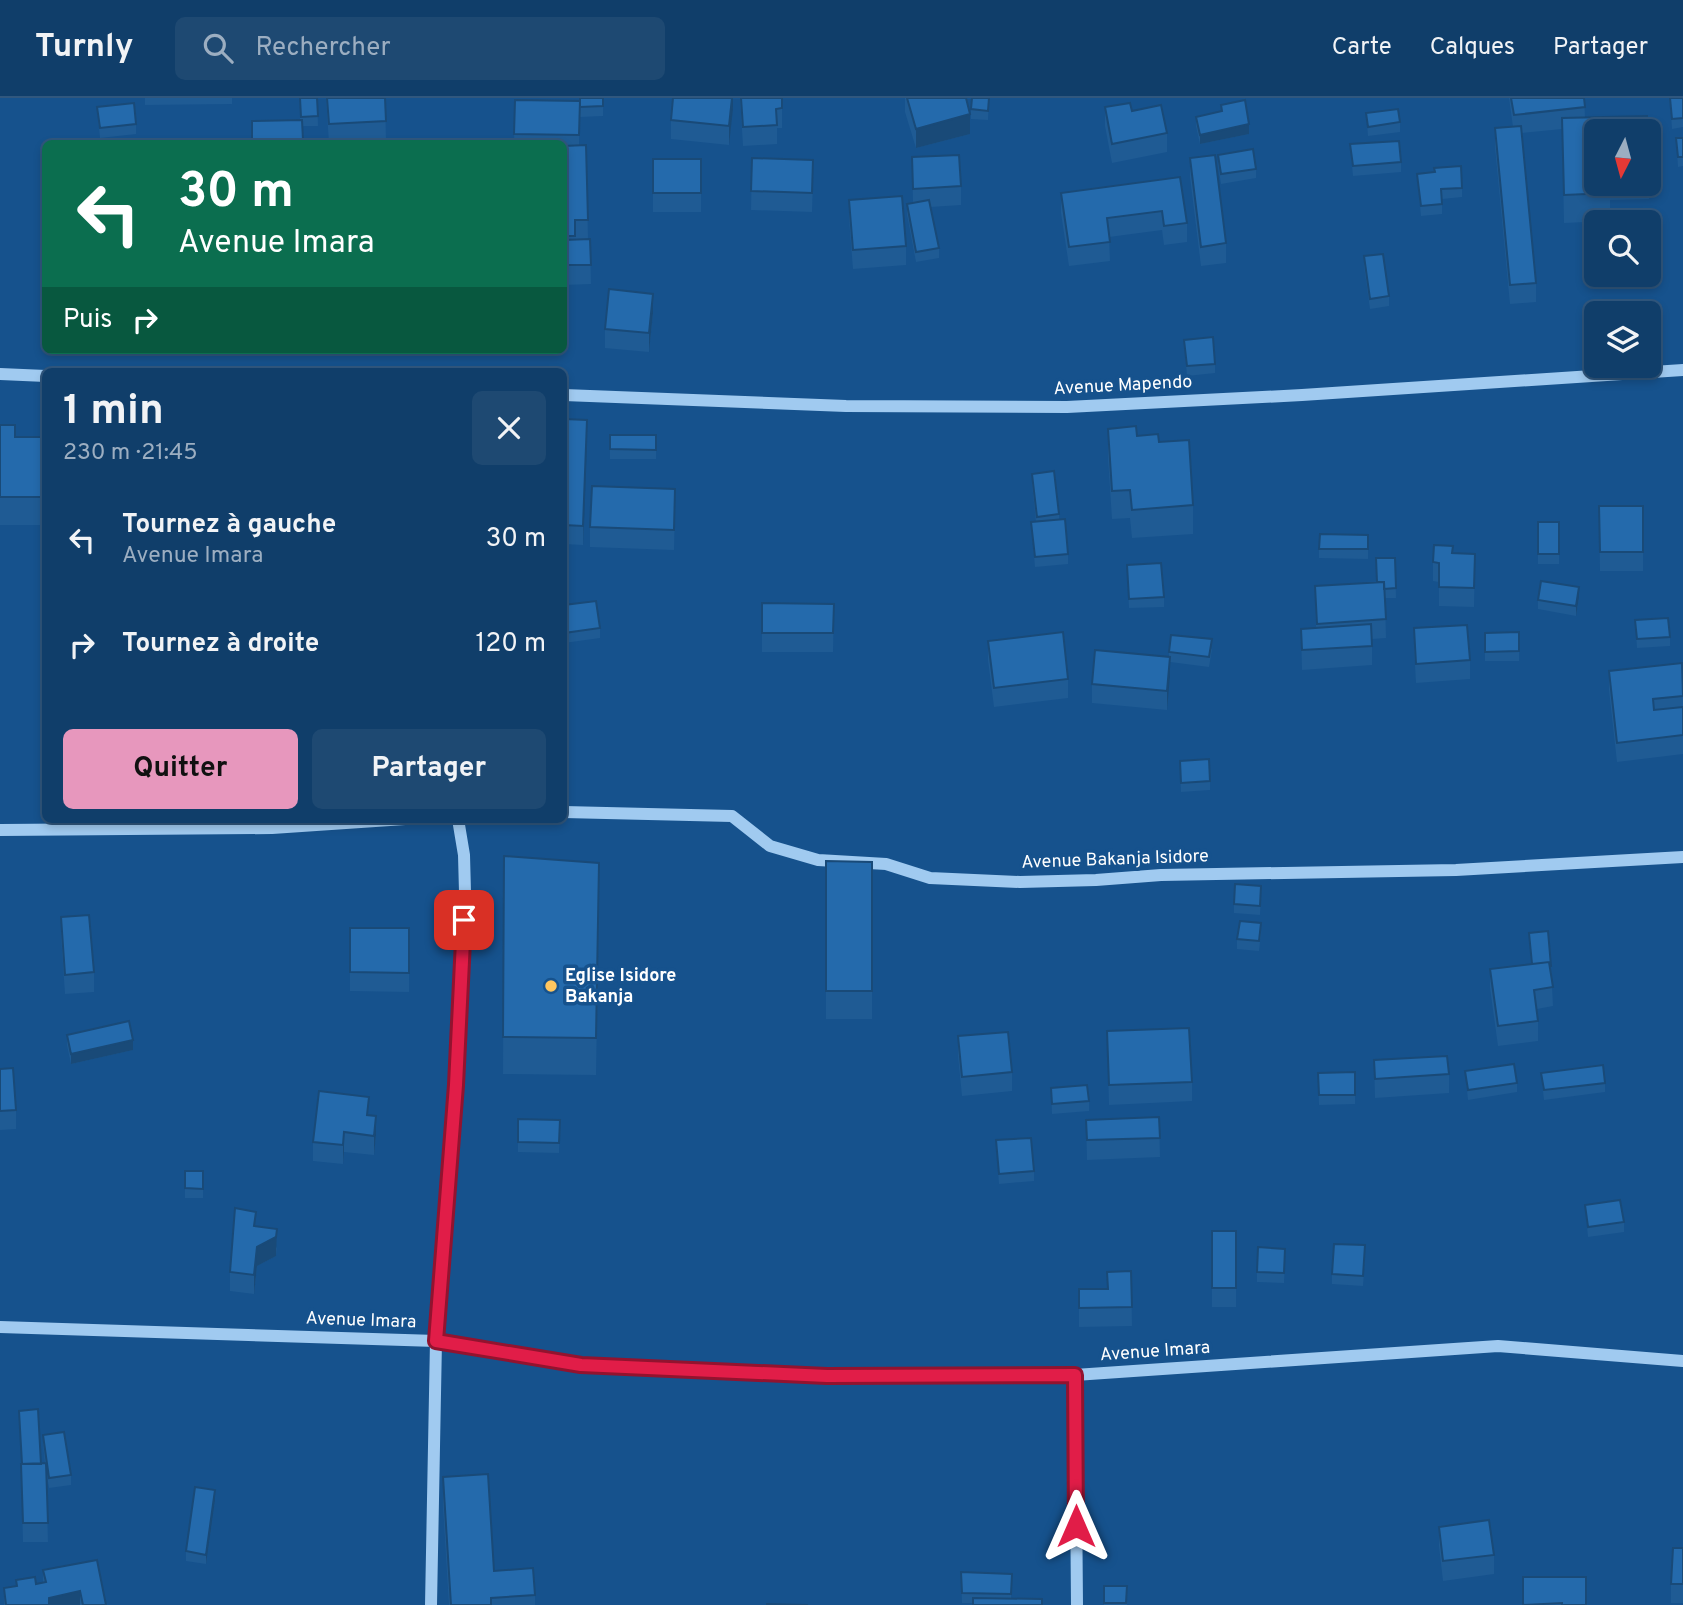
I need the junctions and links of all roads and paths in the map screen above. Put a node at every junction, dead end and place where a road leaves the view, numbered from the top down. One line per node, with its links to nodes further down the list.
1 (1683, 370): 4 (street, Avenue Mapendo)
2 (0, 374): 3 (street)
3 (42, 376)
4 (567, 395)
5 (567, 812): 9 (street, Avenue Bakanja Isidore)
6 (346, 823): 8 (street)
7 (459, 823): 11 (street)
8 (0, 830)
9 (1683, 857)
10 (0, 1328): 11 (street, Avenue Imara)
11 (436, 1341): 13 (street, Avenue Imara); 14 (street)
12 (1683, 1361): 13 (street, Avenue Imara)
13 (1075, 1375): 15 (street)
14 (430, 1605)
15 (1077, 1605)

